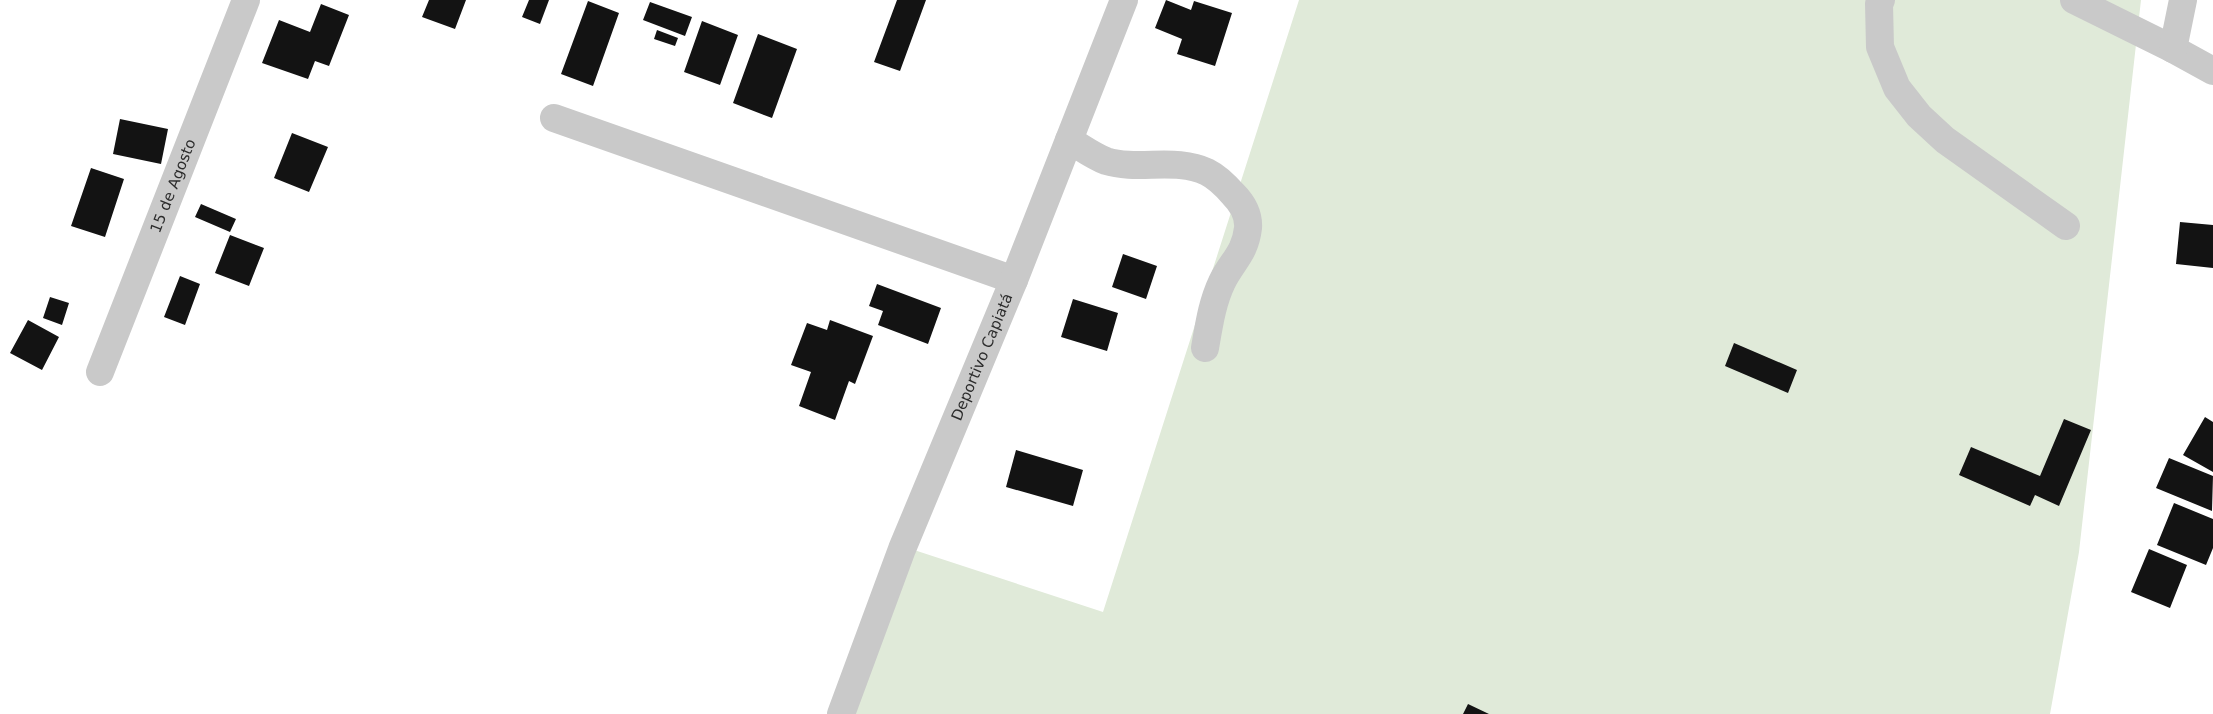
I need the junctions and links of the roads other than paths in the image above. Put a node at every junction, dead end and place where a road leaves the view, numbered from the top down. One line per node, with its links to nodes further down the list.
1 (246, 0): 13 (street, 15 de Agosto)
2 (1124, 0): 9 (street, Deportivo Capiatá)
3 (1881, 0): 10 (street)
4 (2074, 0): 6 (street)
5 (2184, 0): 6 (street)
6 (2174, 49): 7 (street)
7 (2213, 71)
8 (554, 118): 11 (street)
9 (1069, 140): 11 (street, Deportivo Capiatá); 12 (street)
10 (2066, 226)
11 (1014, 280): 14 (street, Deportivo Capiatá)
12 (1205, 348)
13 (100, 372)
14 (842, 714)

